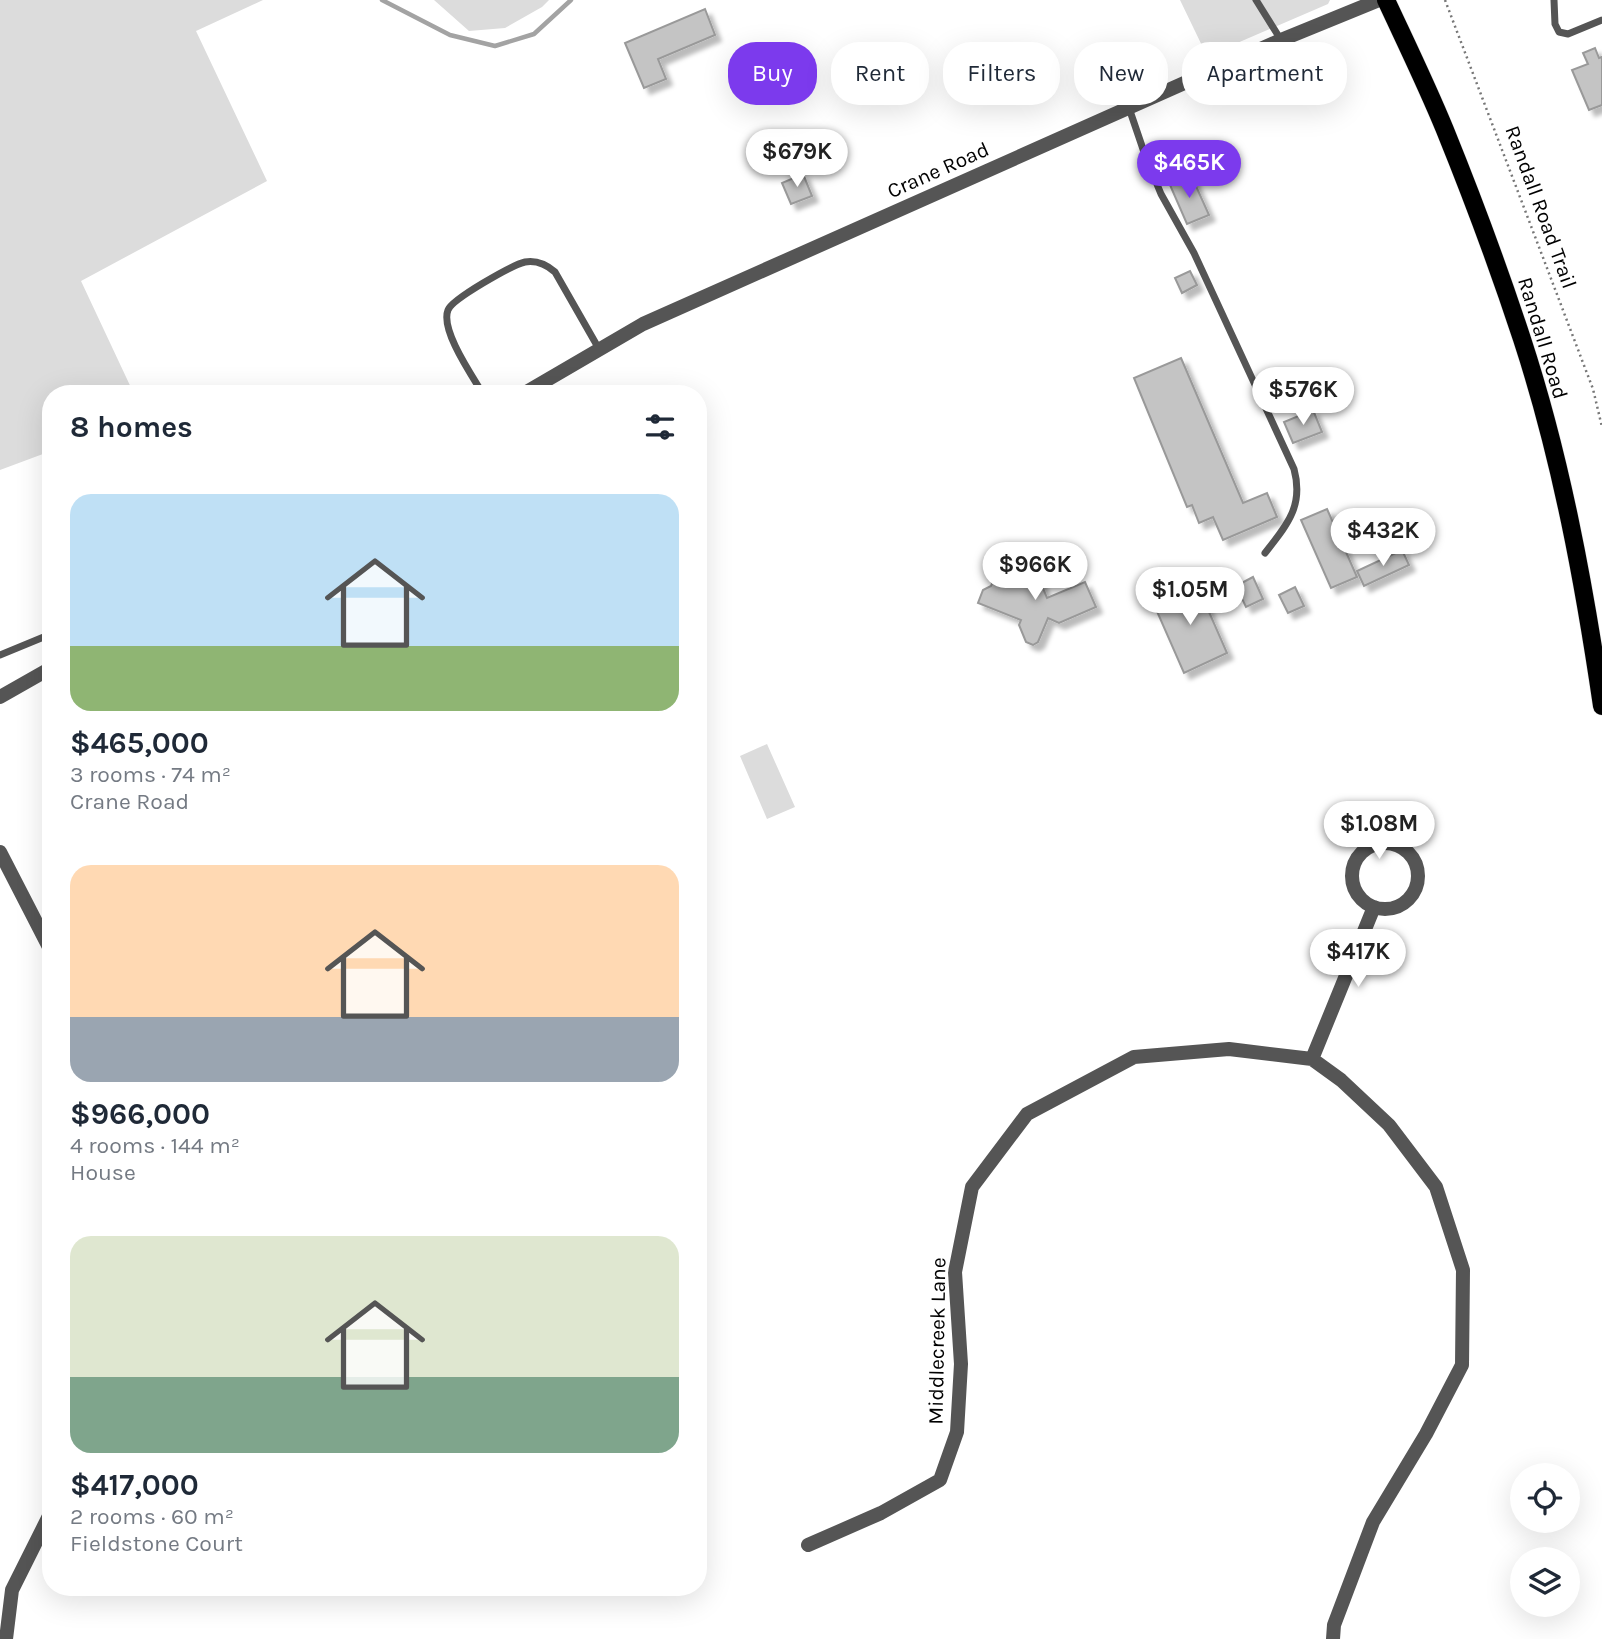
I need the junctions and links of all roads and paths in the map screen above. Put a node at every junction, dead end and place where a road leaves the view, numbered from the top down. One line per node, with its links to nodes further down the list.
1 (1256, 0): 7 (lane)
2 (1379, 0): 7 (street, Crane Road)
3 (1386, 0): 18 (main road, Randall Road)
4 (1445, 0): 12 (path, Randall Road Trail)
5 (1554, 0): 6 (lane)
6 (1602, 20)
7 (1281, 40): 8 (street, Crane Road)
8 (1129, 108): 9 (street, Crane Road); 13 (lane)
9 (600, 349): 10 (lane); 11 (street, Crane Road)
10 (478, 385)
11 (538, 385)
12 (1602, 427)
13 (1265, 553)
14 (42, 639): 15 (lane)
15 (0, 655)
16 (42, 673): 17 (street)
17 (0, 698)
18 (1602, 706)
19 (0, 852): 21 (street)
20 (1374, 907): 20 (street); 22 (street)
21 (42, 934)
22 (1312, 1059): 24 (street, Middlecreek Lane); 26 (street, Middlecreek Lane)
23 (42, 1530): 25 (street)
24 (808, 1545)
25 (6, 1639)
26 (1333, 1639)

